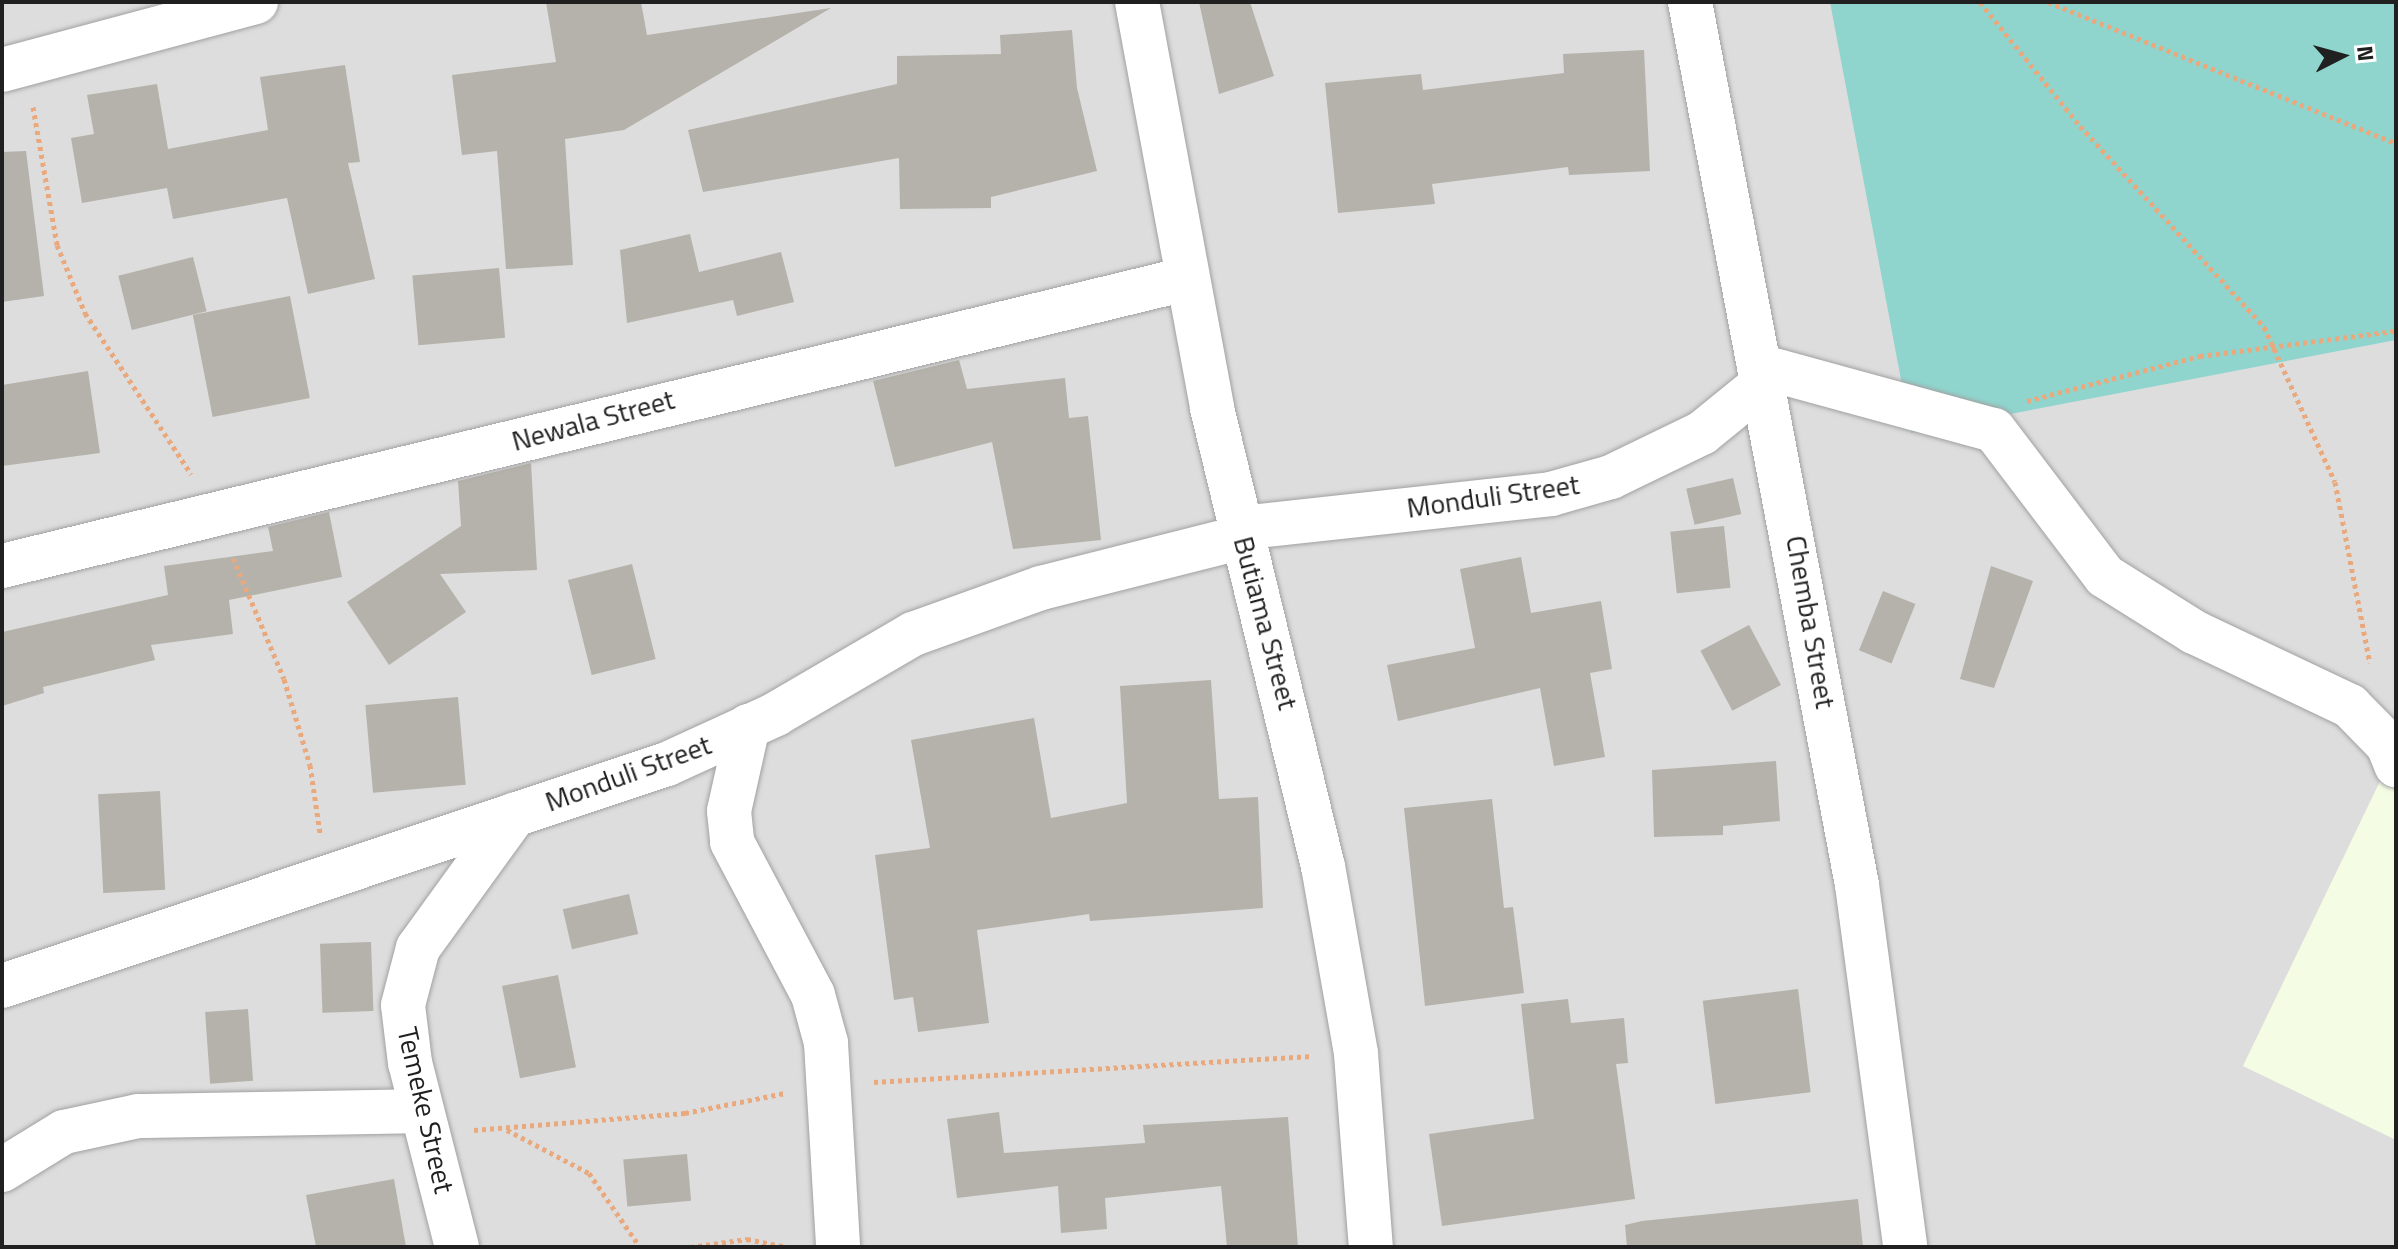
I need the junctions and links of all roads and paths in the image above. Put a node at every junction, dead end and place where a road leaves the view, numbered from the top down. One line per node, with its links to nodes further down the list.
1 (256, 2): 6 (street)
2 (1137, 2): 8 (street, Butiama Street)
3 (1690, 2): 11 (street, Chemba Street)
4 (1980, 2): 10 (path)
5 (2048, 2): 7 (path)
6 (15, 66): 13 (path)
7 (2396, 143)
8 (1186, 279): 13 (street, Newala Street); 14 (street, Butiama Street)
9 (2396, 331): 10 (path)
10 (2272, 344): 12 (path); 16 (path)
11 (1765, 374): 12 (street); 14 (street, Monduli Street); 33 (street, Chemba Street)
12 (1964, 418): 18 (street)
13 (215, 515): 15 (street, Newala Street); 20 (path)
14 (1242, 532): 17 (street, Monduli Street); 22 (street, Butiama Street)
15 (2, 566)
16 (2371, 667)
17 (748, 726): 19 (street, Monduli Street); 23 (street)
18 (2396, 765)
19 (515, 814): 20 (street, Monduli Street); 24 (street, Temeke Street)
20 (326, 874): 21 (street, Monduli Street)
21 (2, 986)
22 (1356, 1054): 23 (path); 32 (street, Butiama Street)
23 (828, 1085): 25 (path); 31 (street)
24 (425, 1120): 25 (path); 26 (street); 27 (street, Temeke Street)
25 (506, 1129): 28 (path)
26 (2, 1170)
27 (457, 1247)
28 (640, 1247)
29 (690, 1247): 30 (path)
30 (787, 1247)
31 (838, 1247)
32 (1371, 1247)
33 (1905, 1247)

